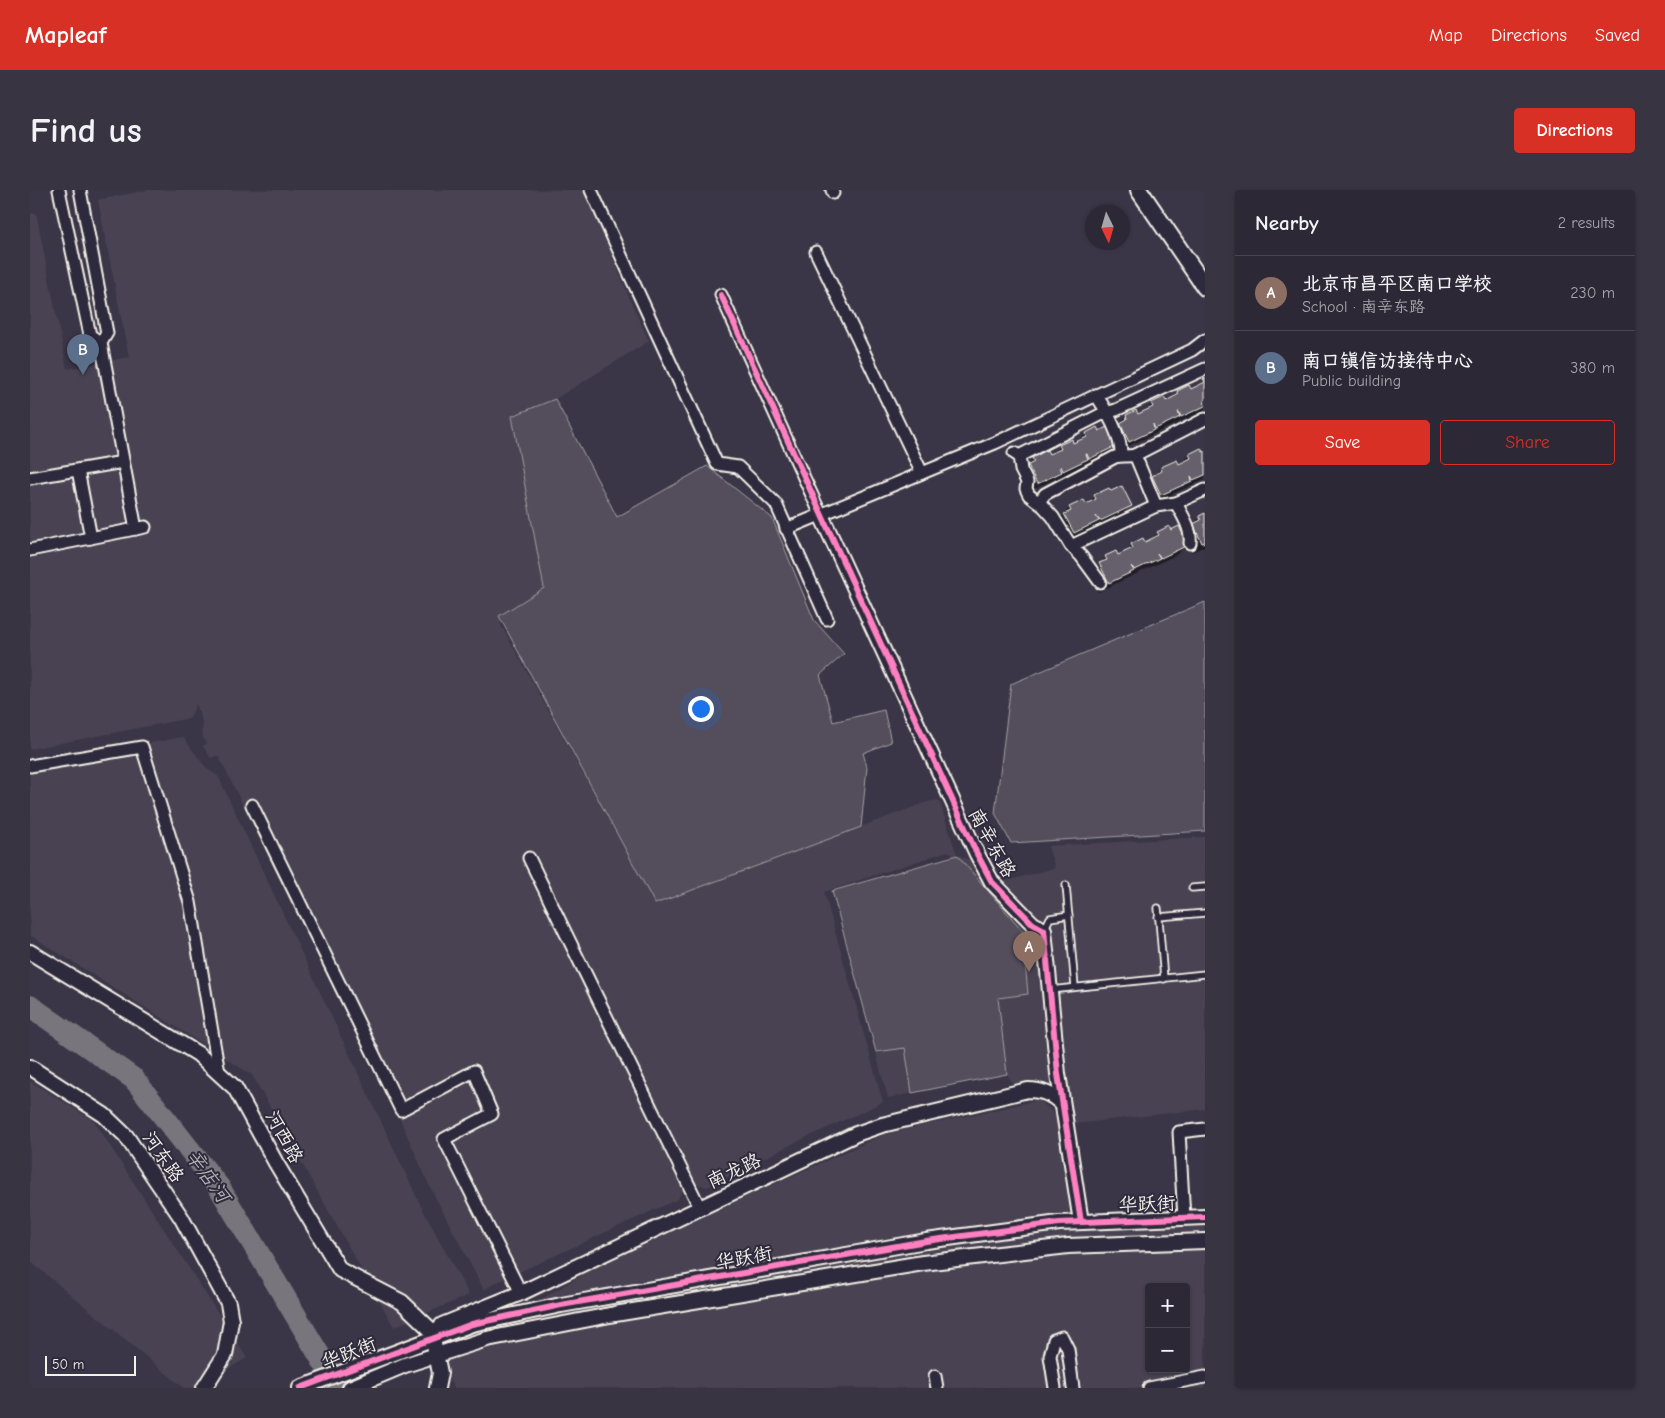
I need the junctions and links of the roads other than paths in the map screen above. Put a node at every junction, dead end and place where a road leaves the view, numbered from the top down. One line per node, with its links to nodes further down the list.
1 (59, 190): 9 (street)
2 (80, 190): 9 (street)
3 (592, 190): 25 (street)
4 (1139, 190): 6 (main road)
5 (816, 252): 18 (street)
6 (1205, 287)
7 (722, 295): 24 (street)
8 (1205, 340): 11 (street)
9 (101, 343): 16 (street)
10 (1205, 368): 12 (street)
11 (1096, 395): 12 (street); 18 (street)
12 (1108, 414): 14 (street); 21 (street)
13 (1205, 420): 15 (street)
14 (1121, 455): 15 (street); 21 (street)
15 (1135, 456): 23 (street)
16 (123, 462): 17 (street); 26 (street)
17 (78, 470): 19 (street); 26 (street)
18 (922, 473): 24 (street)
19 (30, 478)
20 (1205, 490): 22 (street)
21 (1038, 502): 28 (street)
22 (1176, 503): 23 (street); 27 (street)
23 (1156, 506): 28 (street)
24 (821, 515): 25 (street); 42 (street, 南辛东路)
25 (786, 529): 31 (street)
26 (91, 538): 29 (street)
27 (1190, 543)
28 (1071, 546): 30 (street)
29 (30, 550)
30 (1100, 582)
31 (827, 618)
32 (30, 766): 49 (street)
33 (252, 805): 57 (street)
34 (529, 858): 52 (street)
35 (1066, 884): 40 (lane)
36 (1205, 887): 37 (lane)
37 (1192, 888)
38 (1158, 908): 41 (lane)
39 (1205, 913): 41 (lane)
40 (1069, 914): 42 (lane); 46 (lane)
41 (1158, 917): 45 (lane)
42 (1044, 930): 47 (street)
43 (30, 952): 49 (street, 河西路)
44 (1205, 974): 45 (lane)
45 (1164, 978): 46 (lane)
46 (1075, 987): 47 (lane)
47 (1050, 990): 50 (street)
48 (30, 1067): 62 (street, 河东路)
49 (219, 1073): 58 (street, 河西路)
50 (1062, 1104): 52 (street, 南龙路); 55 (street)
51 (1205, 1129): 54 (street)
52 (700, 1208): 57 (street, 南龙路)
53 (1205, 1217): 54 (street, 华跃街)
54 (1184, 1218): 55 (street, 华跃街)
55 (1081, 1222): 58 (street, 华跃街)
56 (1205, 1240): 59 (street, 华跃街)
57 (520, 1292): 58 (street, 南龙路)
58 (432, 1334): 59 (street); 63 (street, 华跃街)
59 (436, 1355): 64 (street, 华跃街); 65 (street)
60 (935, 1376): 66 (street)
61 (1205, 1377): 69 (street)
62 (204, 1388)
63 (300, 1388)
64 (350, 1388)
65 (437, 1388)
66 (937, 1388)
67 (1054, 1388): 68 (street)
68 (1073, 1388)
69 (1148, 1388)

